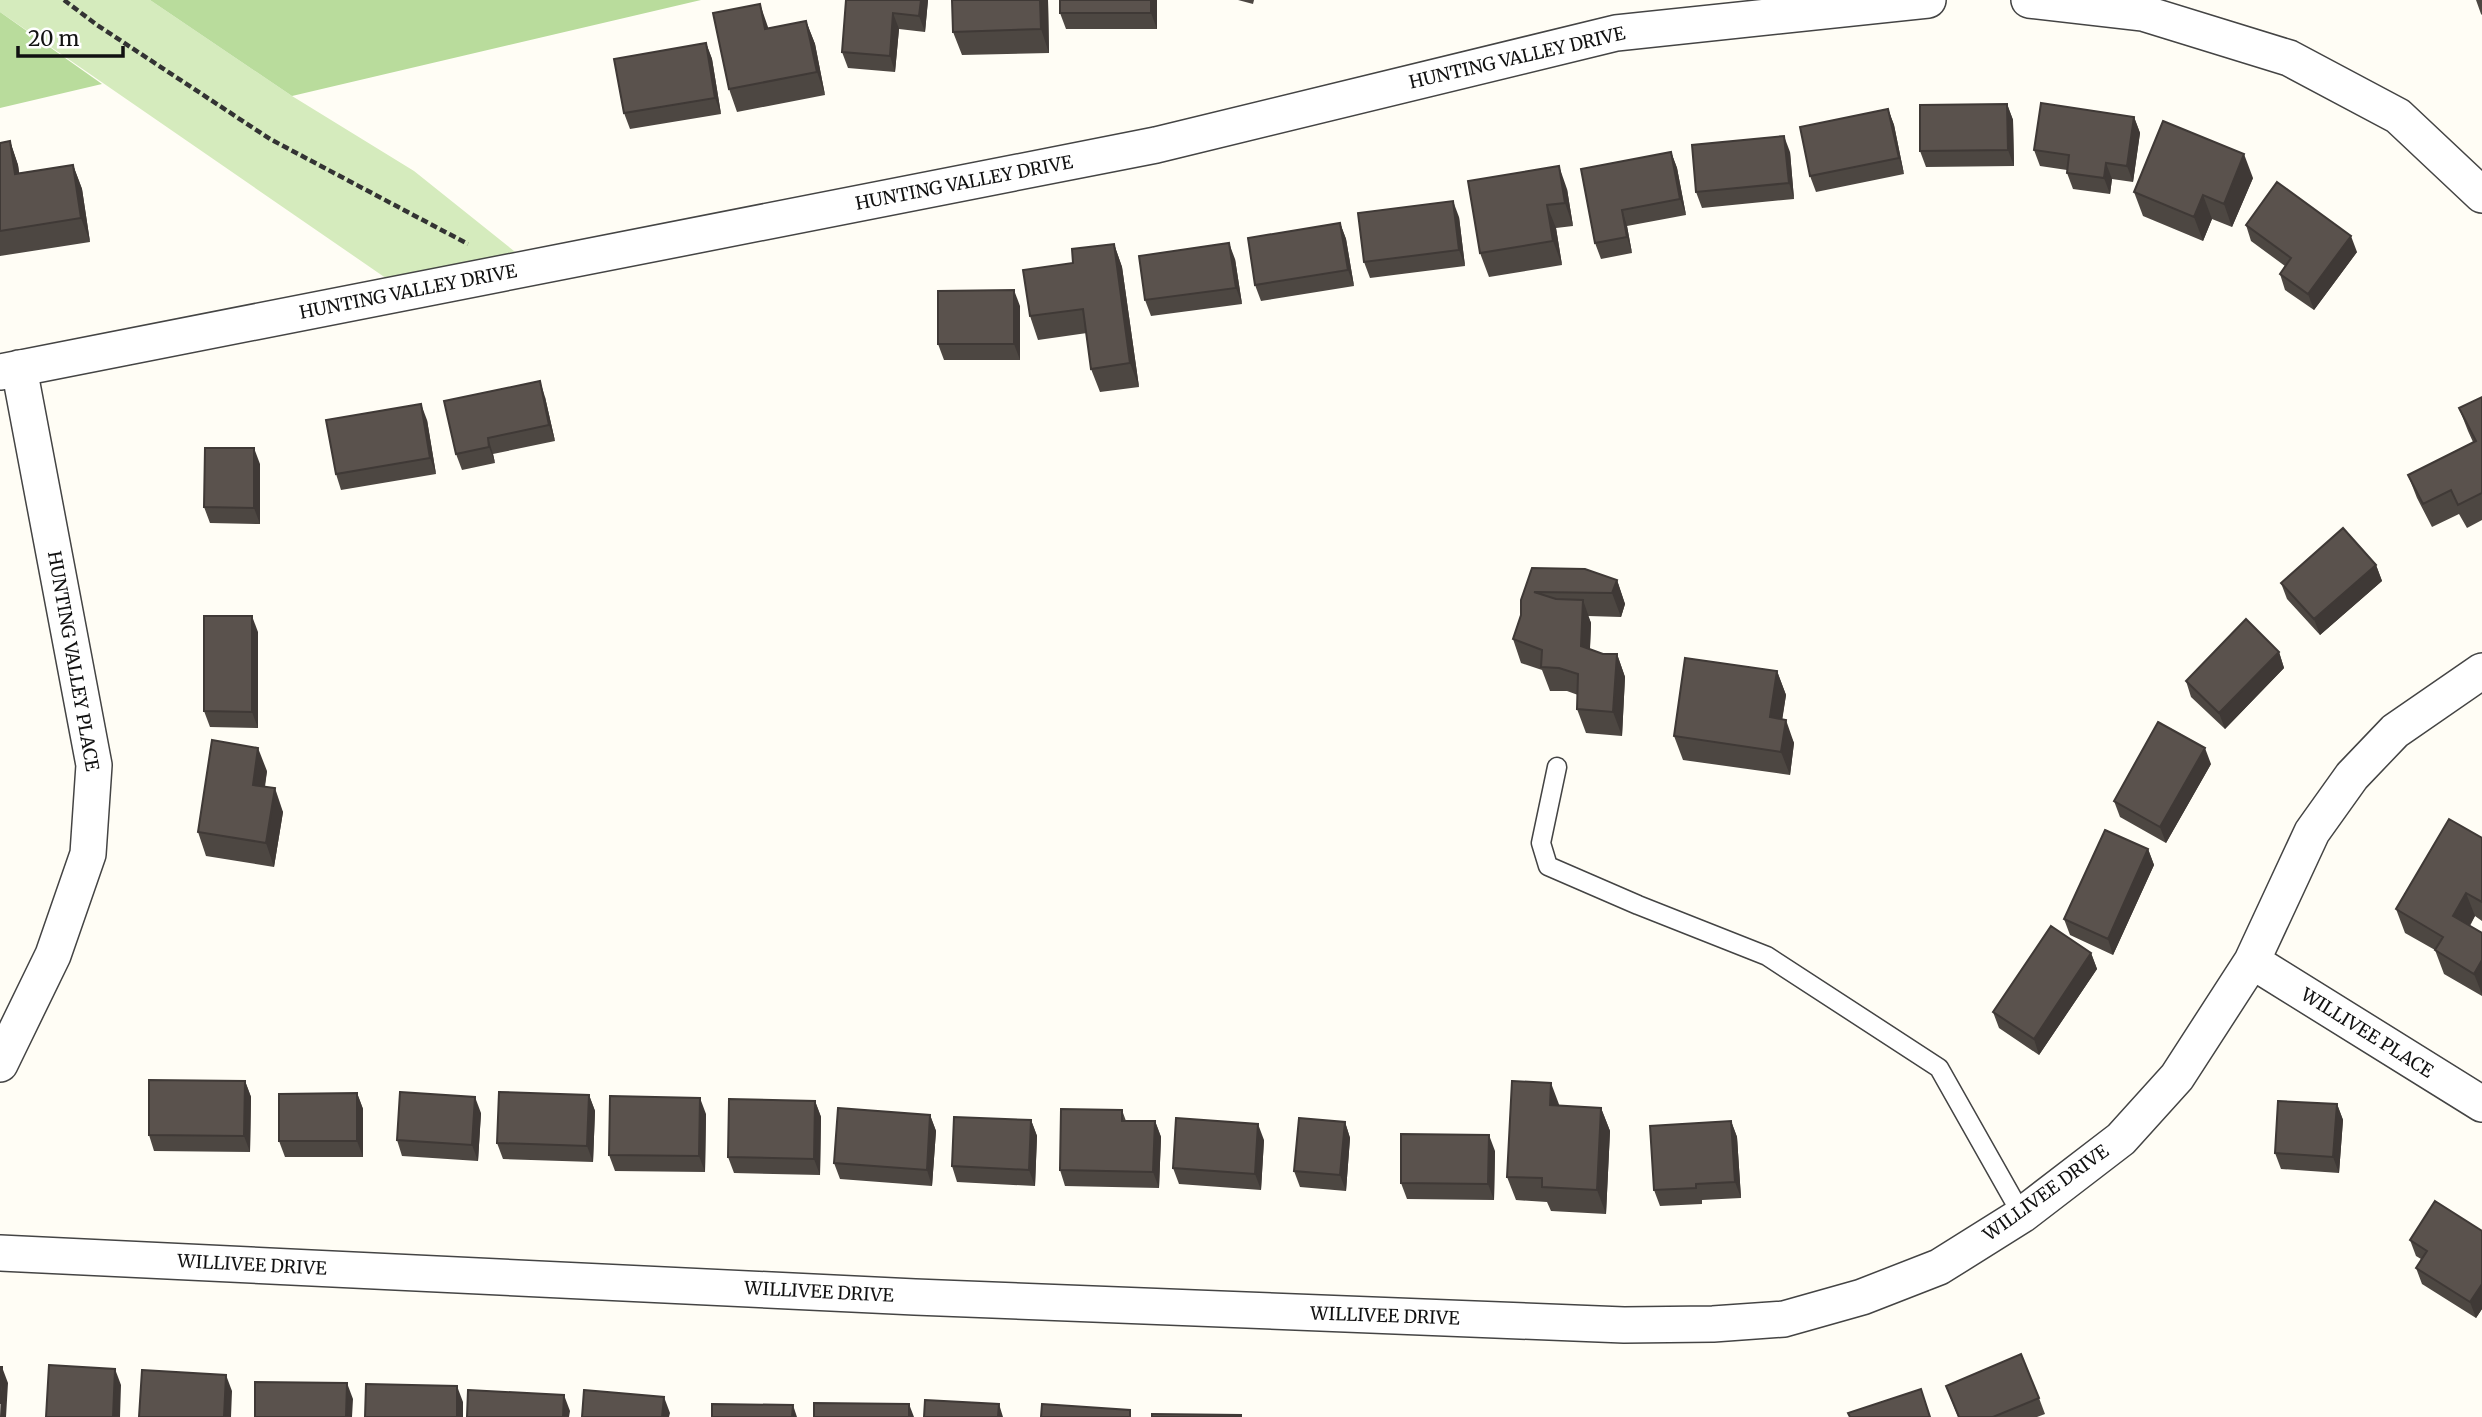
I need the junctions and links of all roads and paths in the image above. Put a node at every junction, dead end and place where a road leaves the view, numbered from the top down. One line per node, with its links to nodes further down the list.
1 (64, 0): 5 (path)
2 (1928, 0): 5 (street, HUNTING VALLEY DRIVE)
3 (2029, 0): 4 (street)
4 (2482, 195)
5 (519, 270): 6 (street, HUNTING VALLEY DRIVE)
6 (10, 370): 10 (street, HUNTING VALLEY PLACE)
7 (2482, 671): 9 (street, WILLIVEE DRIVE)
8 (1557, 767): 12 (lane)
9 (2252, 961): 11 (street, WILLIVEE PLACE); 12 (street, WILLIVEE DRIVE)
10 (0, 1064)
11 (2482, 1104)
12 (2022, 1215): 13 (street, WILLIVEE DRIVE)
13 (0, 1253)

